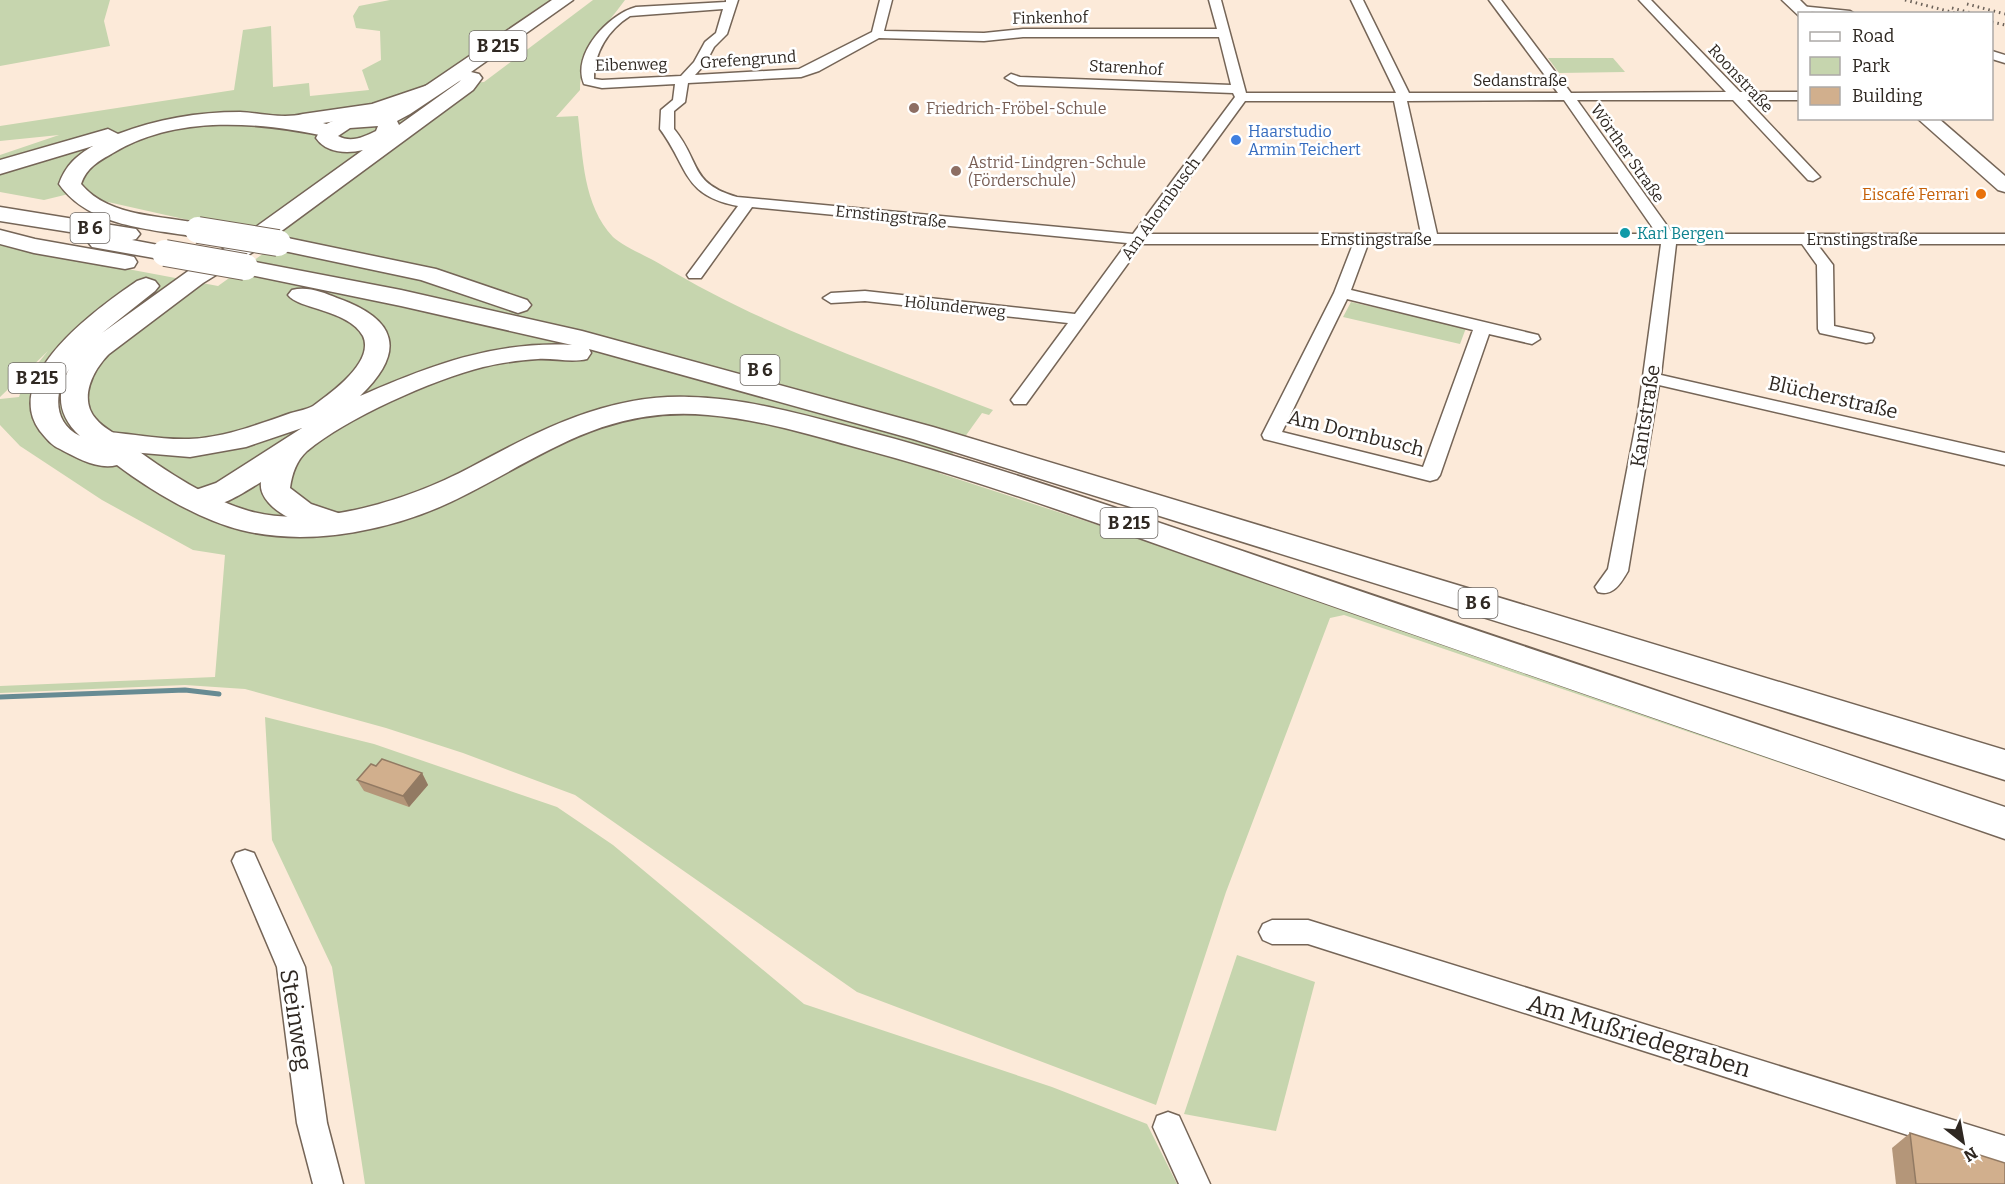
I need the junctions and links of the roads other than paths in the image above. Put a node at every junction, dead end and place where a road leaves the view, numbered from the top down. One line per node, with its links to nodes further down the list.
1 (564, 0): 16 (main road, B 215)
2 (581, 0): 13 (main road, B 215)
3 (886, 0): 12 (street)
4 (1215, 0): 11 (street)
5 (1357, 0): 18 (street)
6 (1495, 0): 19 (street, Wörther Straße)
7 (1645, 0): 20 (street, Roonstraße)
8 (732, 3): 15 (street); 15 (street, Eibenweg)
9 (1799, 7): 10 (street)
10 (1835, 12)
11 (1225, 33): 12 (street, Finkenhof); 17 (street)
12 (877, 34): 15 (street, Grefengrund)
13 (472, 78): 24 (main road, B 215); 42 (main road, B 215)
14 (1011, 78): 17 (street, Starenhof)
15 (684, 79): 30 (street, Ernstingstraße)
16 (431, 90): 22 (main road); 24 (main road, B 215)
17 (1241, 93): 18 (street, Sedanstraße); 35 (street, Am Ahornbusch)
18 (1402, 96): 19 (street, Sedanstraße); 37 (street)
19 (1567, 96): 20 (street, Sedanstraße); 40 (street, Wörther Straße)
20 (1735, 96): 21 (street, Sedanstraße); 27 (street, Roonstraße)
21 (1798, 96)
22 (302, 120): 25 (main road); 26 (main road)
23 (1928, 120): 28 (main road)
24 (384, 123): 25 (main road, B 215)
25 (343, 136): 29 (main road); 41 (main road); 42 (main road, B 215)
26 (0, 167)
27 (1813, 177)
28 (2005, 186)
29 (283, 192)
30 (748, 202): 35 (street, Ernstingstraße); 43 (street)
31 (0, 214): 41 (main road, B 6)
32 (245, 219): 57 (main road, B 215)
33 (0, 227): 41 (main road, B 6)
34 (0, 237): 41 (main road)
35 (1137, 239): 36 (street, Ernstingstraße); 46 (street, Am Ahornbusch)
36 (1362, 239): 37 (street, Ernstingstraße); 44 (street, Am Dornbusch)
37 (1430, 239): 40 (street, Ernstingstraße)
38 (1806, 239): 39 (street, Ernstingstraße); 40 (street, Ernstingstraße); 48 (street)
39 (2005, 239)
40 (1669, 240): 51 (street, Kantstraße)
41 (173, 248): 42 (main road); 42 (main road, B 6)
42 (247, 260): 50 (main road, B 6); 53 (main road); 54 (main road, B 215); 61 (main road, B 6)
43 (695, 275)
44 (1342, 293): 47 (street); 47 (street, Am Dornbusch)
45 (831, 298): 46 (street, Holunderweg)
46 (1079, 319): 52 (street, Am Ahornbusch)
47 (1483, 326): 49 (street)
48 (1866, 338)
49 (1532, 339)
50 (663, 361): 55 (main road); 62 (main road, B 6)
51 (1652, 378): 56 (street, Blücherstraße); 60 (street, Kantstraße)
52 (1020, 400)
53 (316, 414): 54 (main road); 58 (main road)
54 (107, 441): 57 (main road, B 215)
55 (297, 444): 58 (main road); 59 (main road)
56 (2005, 459)
57 (133, 464): 58 (main road, B 215)
58 (198, 500): 59 (main road, B 215)
59 (333, 522): 63 (main road, B 215)
60 (1605, 587)
61 (2005, 743)
62 (2005, 765)
63 (2005, 824)
64 (245, 861): 68 (street, Steinweg)
65 (1272, 932): 67 (street, Am Mußriedegraben)
66 (1168, 1127): 69 (street)
67 (2005, 1151)
68 (328, 1184)
69 (1195, 1184)

